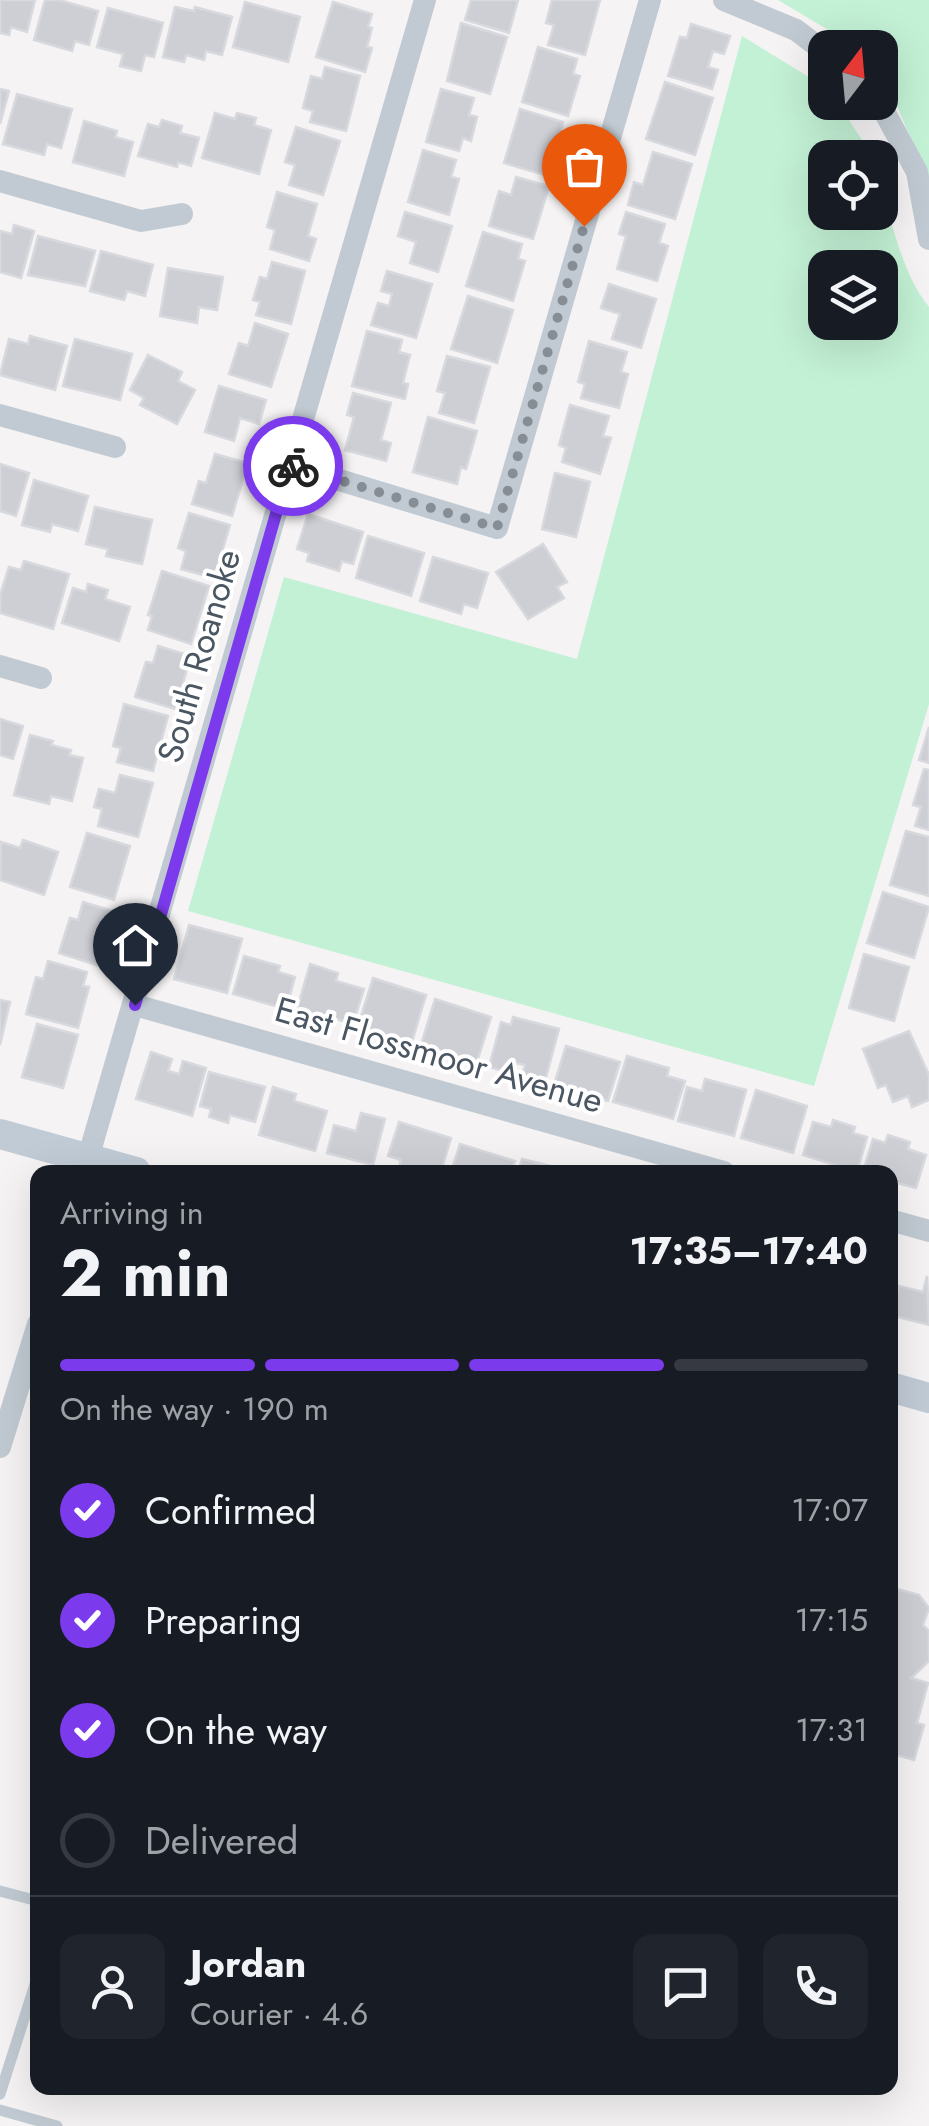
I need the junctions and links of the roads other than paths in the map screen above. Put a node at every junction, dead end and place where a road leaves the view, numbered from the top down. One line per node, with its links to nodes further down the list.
1 (425, 0): 11 (street, South Roanoke)
2 (650, 0): 11 (street)
3 (724, 0): 4 (street)
4 (808, 39)
5 (889, 120): 8 (street)
6 (0, 182): 7 (street)
7 (182, 214)
8 (929, 239)
9 (0, 416): 10 (street)
10 (114, 447)
11 (290, 465): 14 (street, South Roanoke)
12 (0, 666): 13 (street)
13 (41, 678)
14 (135, 1005): 17 (street, South Roanoke); 18 (street, East Flossmoor Avenue)
15 (0, 1134): 16 (main road)
16 (83, 1165)
17 (86, 1165)
18 (699, 1165)
19 (898, 1222): 20 (street)
20 (929, 1231)
21 (30, 1350): 24 (street)
22 (898, 1389): 23 (main road)
23 (929, 1398)
24 (0, 1447)
25 (0, 1891): 26 (lane)
26 (30, 1899)
27 (30, 1999): 28 (lane)
28 (0, 2094)
29 (0, 2110): 30 (lane)
30 (58, 2126)

